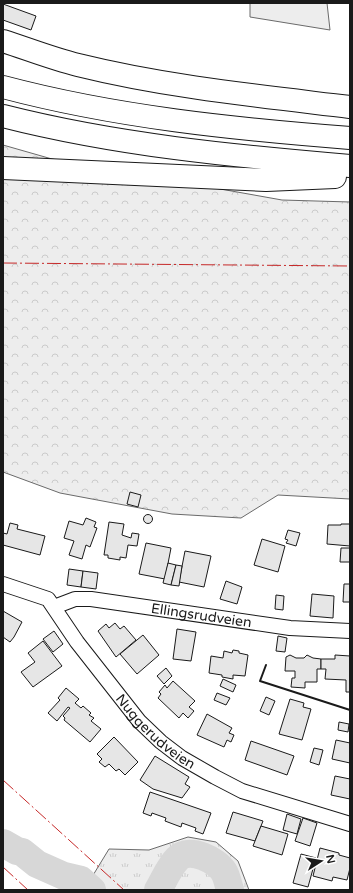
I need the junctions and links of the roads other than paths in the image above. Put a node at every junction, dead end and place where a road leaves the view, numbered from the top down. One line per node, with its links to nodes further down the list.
1 (3, 41): 3 (highway)
2 (3, 87): 5 (highway)
3 (350, 107)
4 (3, 116): 6 (highway)
5 (350, 138)
6 (350, 166)
7 (3, 168): 8 (highway)
8 (350, 176)
9 (3, 584): 10 (street, Nuggerudveien)
10 (54, 607): 11 (street, Ellingsrudveien); 12 (street, Nuggerudveien)
11 (350, 631)
12 (350, 824)

